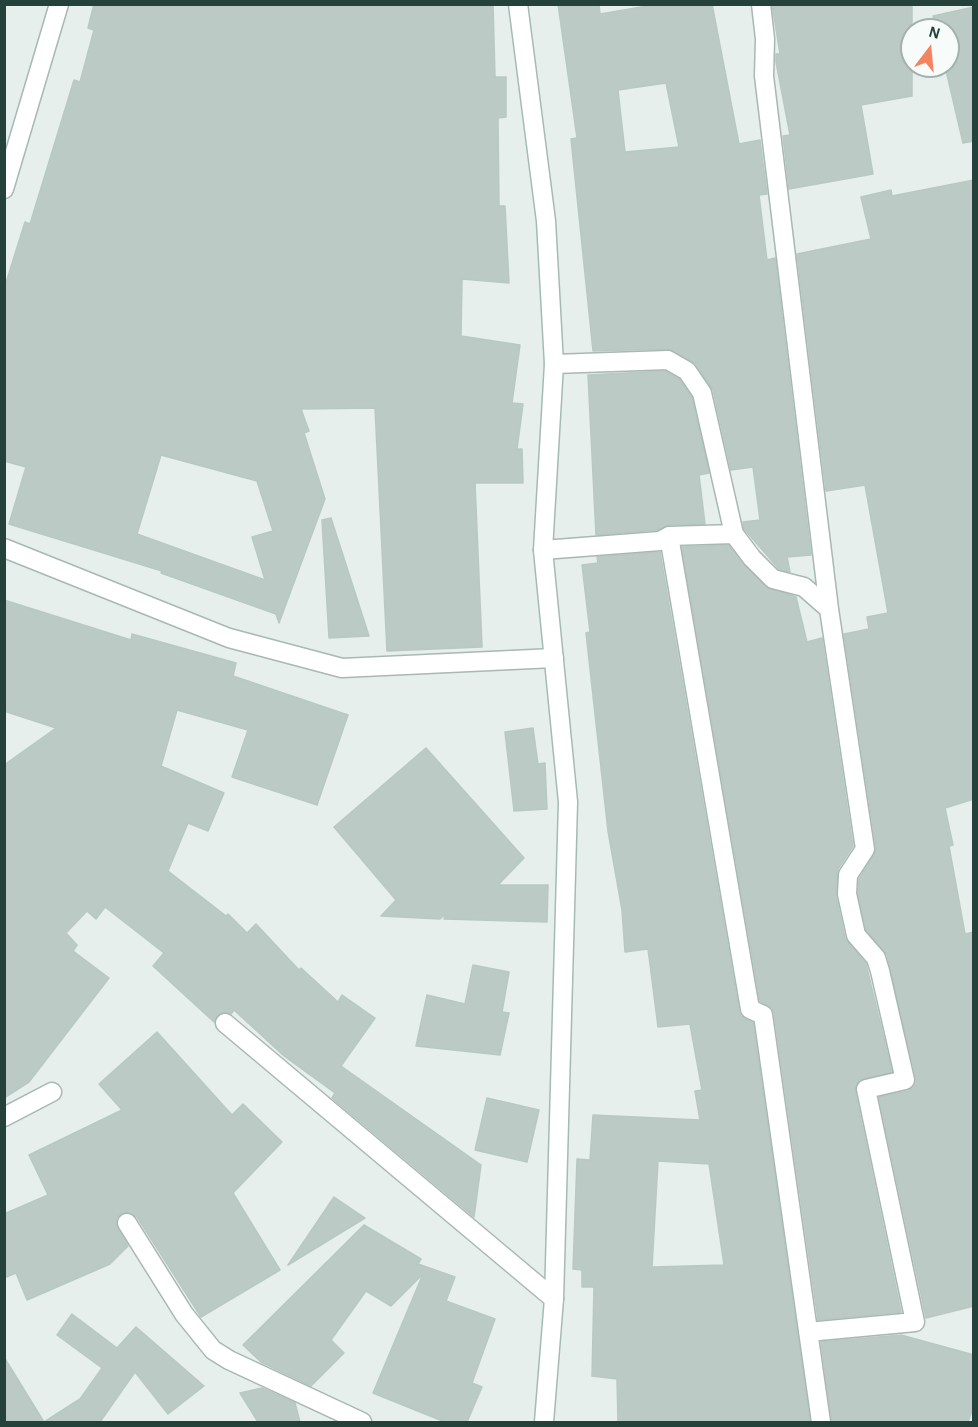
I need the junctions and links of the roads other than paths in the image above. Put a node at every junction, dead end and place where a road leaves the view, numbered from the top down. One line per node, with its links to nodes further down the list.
1 (59, 4): 4 (street)
2 (518, 4): 5 (street)
3 (761, 4): 10 (street)
4 (4, 189)
5 (554, 364): 6 (street); 9 (street)
6 (734, 534): 7 (street); 10 (street)
7 (669, 536): 9 (street); 17 (street)
8 (4, 548): 11 (street)
9 (543, 550): 11 (street)
10 (829, 609): 17 (street)
11 (554, 658): 16 (street)
12 (225, 1023): 16 (street)
13 (52, 1092): 14 (street)
14 (4, 1117)
15 (127, 1222): 18 (street)
16 (554, 1299): 19 (street)
17 (808, 1332): 20 (street)
18 (362, 1422)
19 (544, 1422)
20 (821, 1422)

